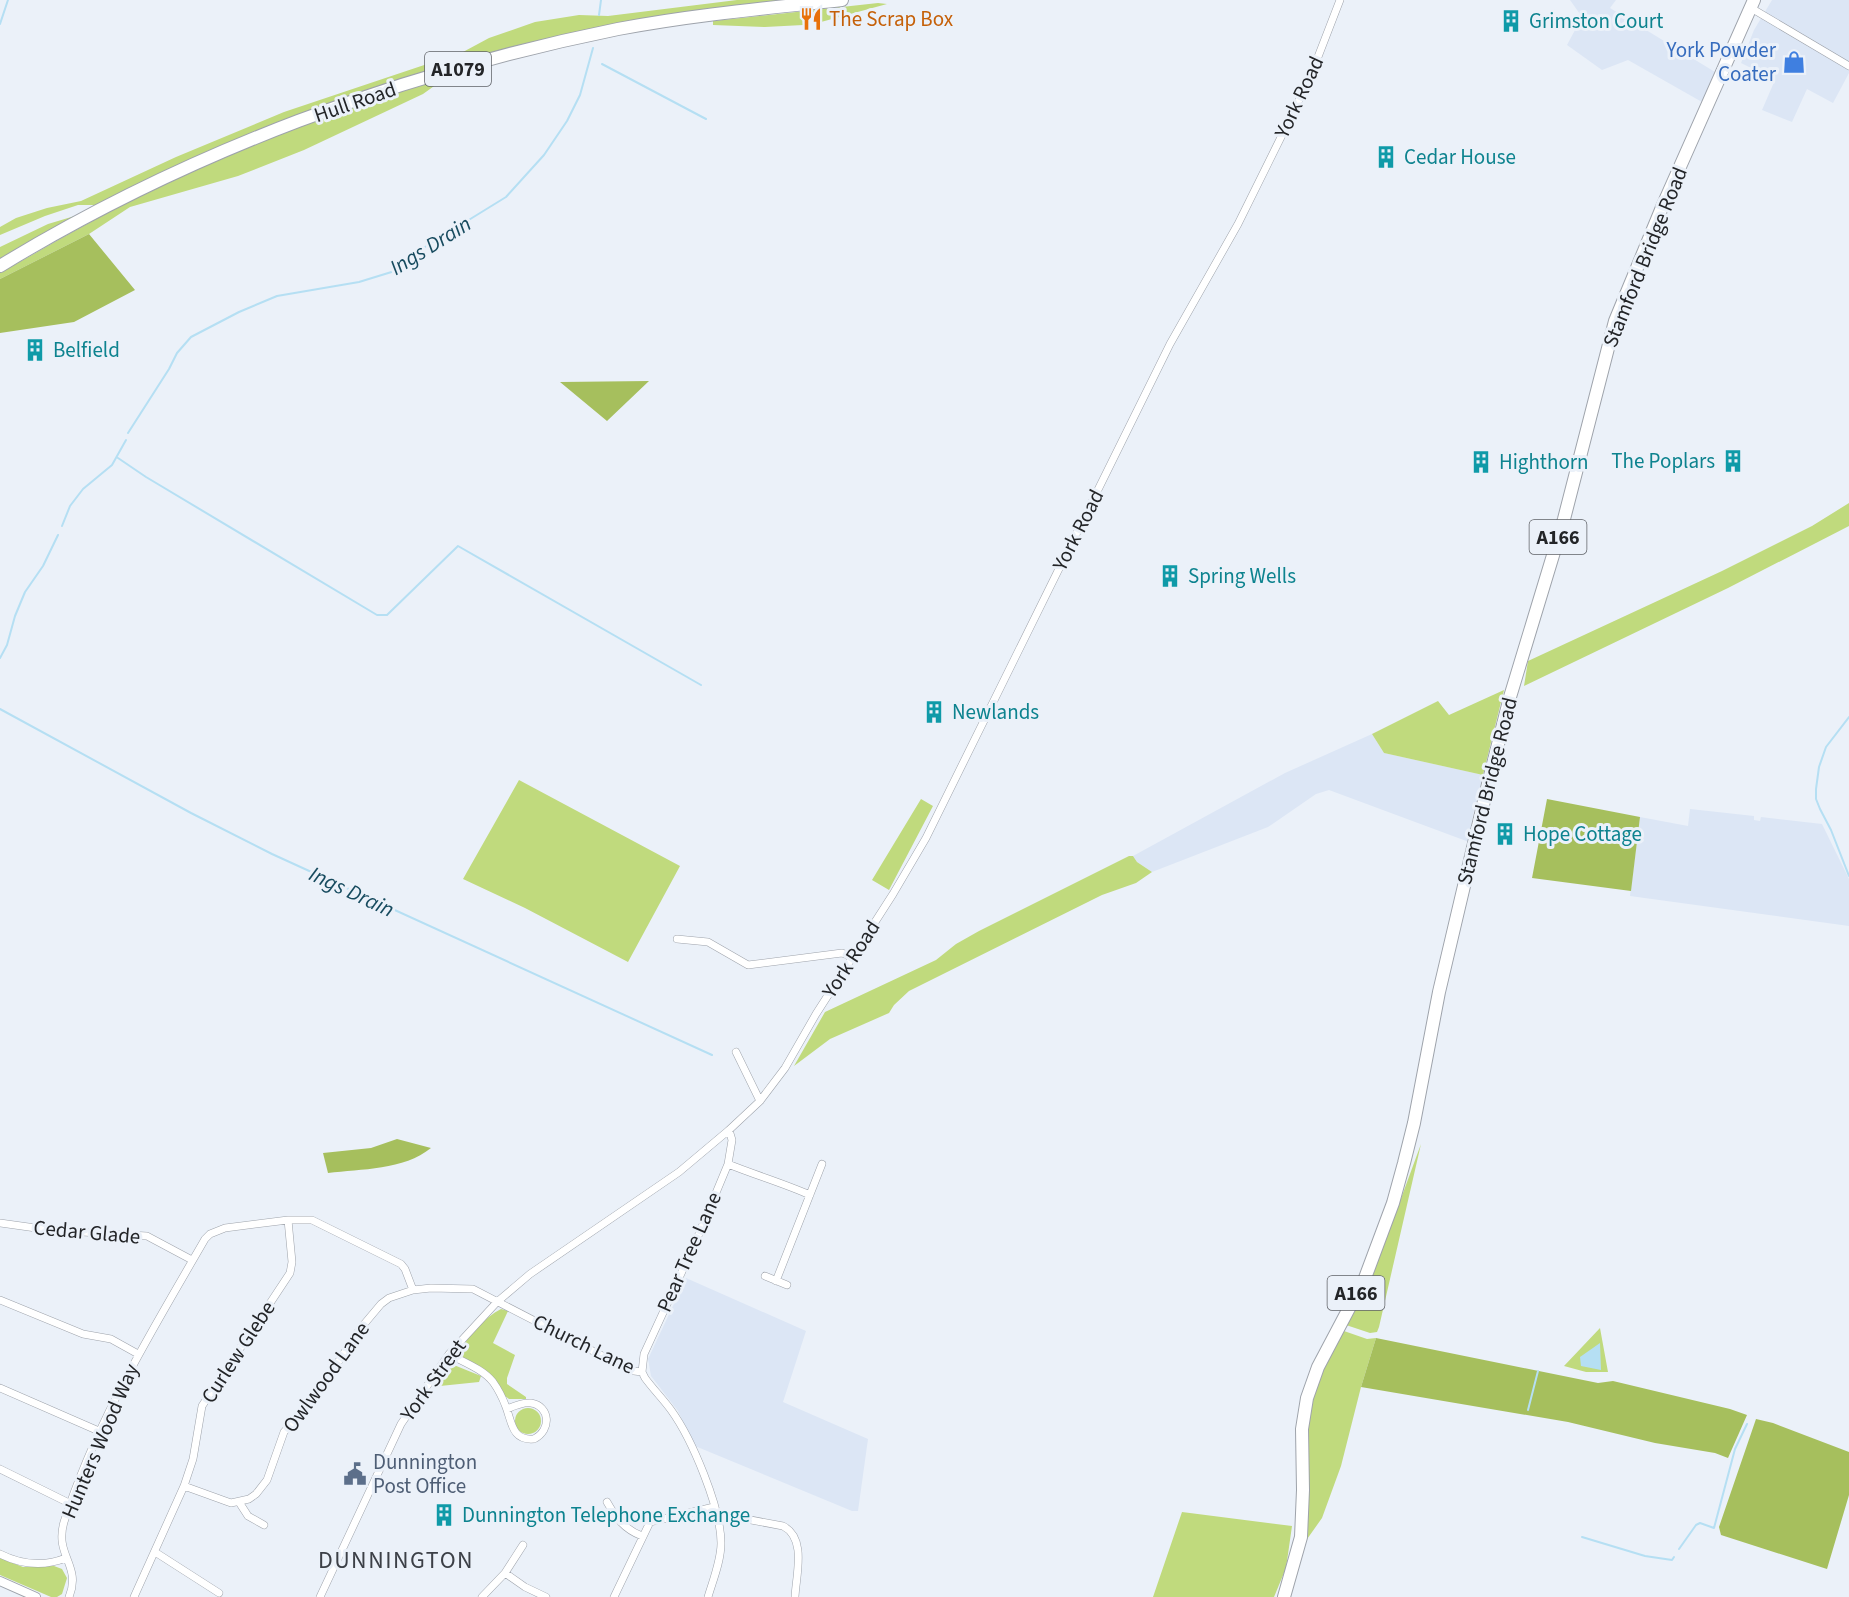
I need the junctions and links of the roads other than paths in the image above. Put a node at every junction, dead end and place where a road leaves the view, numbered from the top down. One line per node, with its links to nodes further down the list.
1 (842, 0): 5 (highway, Hull Road / A1079)
2 (1340, 0): 7 (street, York Road)
3 (1753, 4): 4 (street); 54 (highway, Stamford Bridge Road / A166)
4 (1849, 66)
5 (0, 266)
6 (677, 939): 7 (street)
7 (853, 957): 9 (street, York Road)
8 (736, 1052): 9 (street)
9 (760, 1101): 10 (street)
10 (729, 1131): 11 (street, Pear Tree Lane); 22 (street)
11 (728, 1164): 13 (street); 25 (street, Pear Tree Lane)
12 (822, 1164): 13 (street)
13 (810, 1195): 18 (street)
14 (288, 1221): 16 (street); 20 (street); 30 (street, Curlew Glebe)
15 (0, 1223): 16 (street, Cedar Glade)
16 (192, 1260): 23 (street, Hunters Wood Way)
17 (765, 1276): 18 (street)
18 (776, 1281): 19 (street)
19 (787, 1285)
20 (413, 1290): 22 (street, Owlwood Lane); 31 (street, Owlwood Lane)
21 (0, 1300): 23 (street)
22 (497, 1302): 24 (street, York Street); 25 (street, Church Lane)
23 (138, 1354): 28 (street, Hunters Wood Way)
24 (449, 1354): 27 (street); 48 (street, York Street)
25 (642, 1372): 34 (street, Church Lane)
26 (0, 1388): 28 (street)
27 (507, 1409): 27 (street)
28 (101, 1432): 33 (street, Hunters Wood Way)
29 (0, 1469): 33 (street)
30 (184, 1486): 31 (street); 39 (street, Curlew Glebe)
31 (239, 1502): 36 (street)
32 (607, 1503): 37 (street)
33 (71, 1504): 41 (street, Hunters Wood Way)
34 (714, 1508): 35 (street, Church Lane); 37 (street)
35 (717, 1518): 52 (street, Church Lane); 53 (street)
36 (264, 1525)
37 (642, 1536): 51 (street)
38 (524, 1545): 42 (street)
39 (155, 1552): 44 (street); 47 (street, Curlew Glebe)
40 (0, 1554): 41 (street)
41 (66, 1558): 46 (street, Hunters Wood Way)
42 (505, 1573): 49 (street); 50 (street)
43 (0, 1581): 45 (street)
44 (219, 1593)
45 (36, 1597)
46 (69, 1597)
47 (134, 1597)
48 (320, 1597)
49 (482, 1597)
50 (546, 1597)
51 (614, 1597)
52 (708, 1597)
53 (795, 1597)
54 (1284, 1597)

